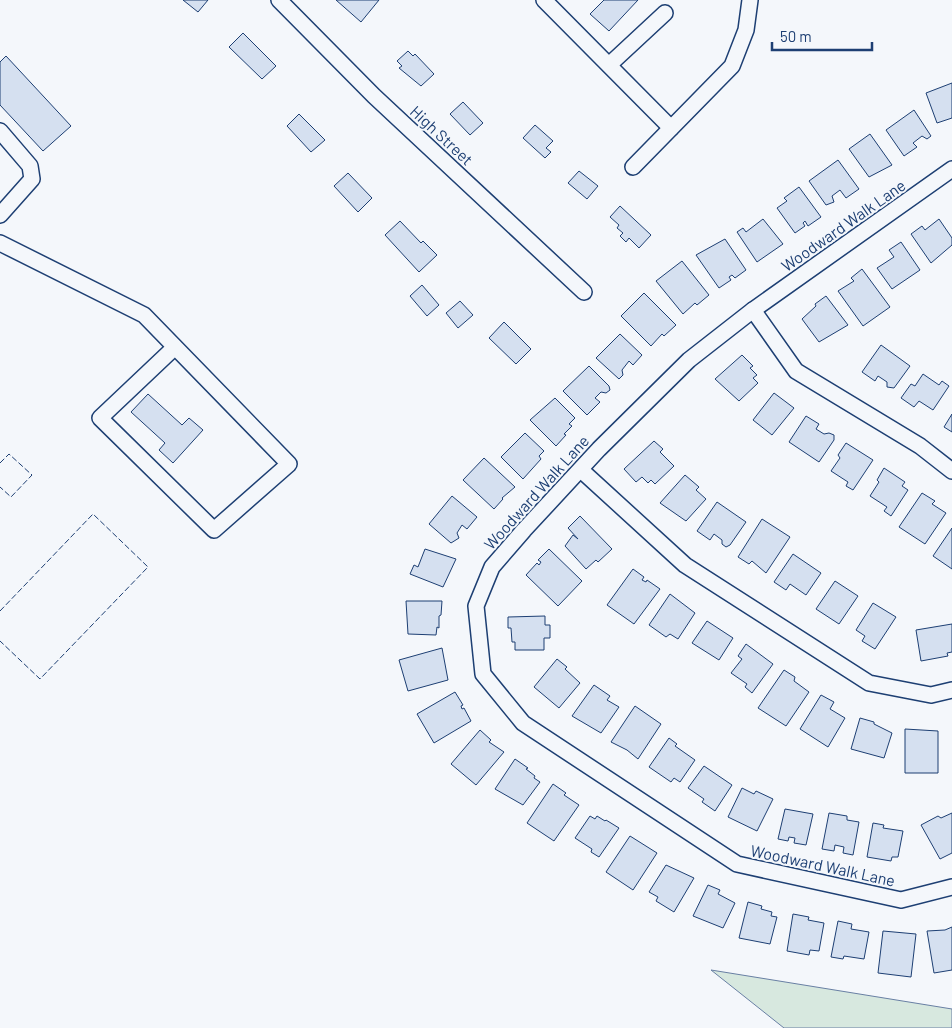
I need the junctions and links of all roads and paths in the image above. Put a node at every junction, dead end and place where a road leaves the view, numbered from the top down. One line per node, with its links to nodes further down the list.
1 (279, 0): 12 (street, High Street)
2 (544, 0): 5 (street)
3 (750, 0): 6 (street)
4 (665, 13): 5 (street)
5 (609, 65): 6 (street)
6 (672, 128): 8 (street)
7 (0, 131): 10 (street)
8 (633, 167)
9 (952, 169): 13 (street, Woodward Walk Lane)
10 (0, 215)
11 (0, 243): 14 (street)
12 (584, 292)
13 (753, 310): 15 (street, Woodward Walk Lane); 16 (street)
14 (175, 347): 14 (street)
15 (581, 470): 17 (street); 18 (street, Woodward Walk Lane)
16 (952, 471)
17 (952, 690)
18 (952, 887)

